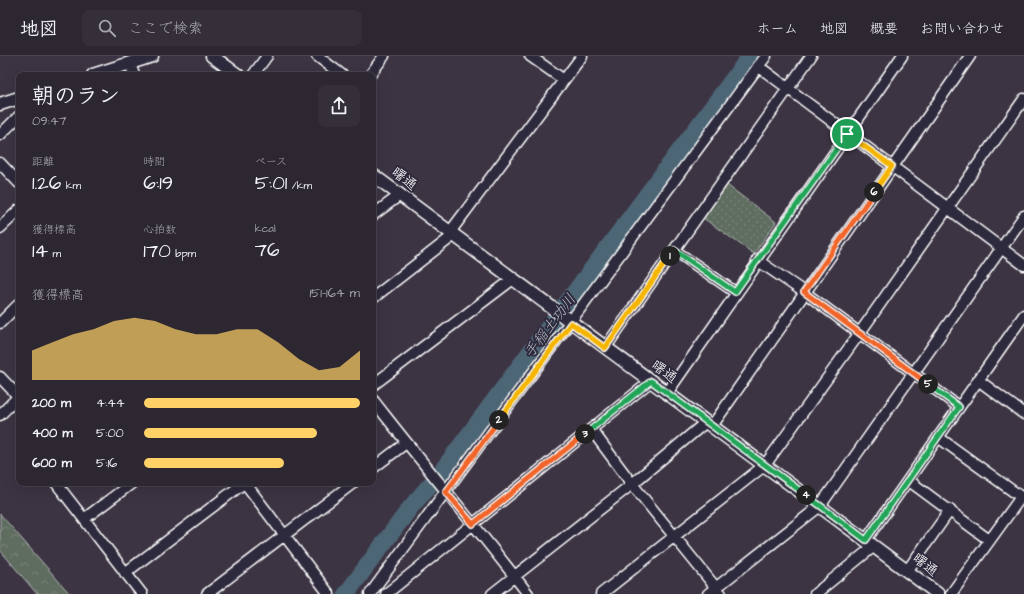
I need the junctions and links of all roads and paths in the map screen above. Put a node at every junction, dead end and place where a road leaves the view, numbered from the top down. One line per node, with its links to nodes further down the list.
1 (152, 56): 12 (street)
2 (212, 56): 16 (street)
3 (267, 56): 17 (street)
4 (317, 56): 18 (street)
5 (384, 56): 19 (street)
6 (530, 56): 20 (street)
7 (582, 56): 20 (street)
8 (766, 56): 13 (street)
9 (811, 56): 21 (street)
10 (902, 56): 26 (street)
11 (970, 56): 29 (street)
12 (130, 63): 14 (street); 15 (street)
13 (758, 66): 21 (street); 49 (street)
14 (102, 72)
15 (133, 72)
16 (234, 72)
17 (255, 72)
18 (338, 72)
19 (372, 72)
20 (564, 80): 38 (street)
21 (788, 88): 26 (street); 40 (street)
22 (15, 99): 24 (street)
23 (1024, 99): 33 (street)
24 (0, 104)
25 (16, 117): 27 (street)
26 (847, 134): 29 (street); 41 (street)
27 (0, 135)
28 (0, 163): 31 (street)
29 (892, 166): 33 (street); 45 (street)
30 (376, 177): 32 (street, 曙通)
31 (16, 180)
32 (400, 195): 35 (street); 38 (street, 曙通)
33 (947, 207): 39 (street); 52 (street)
34 (16, 213): 37 (street)
35 (376, 213)
36 (1024, 216): 39 (street)
37 (0, 228)
38 (452, 234): 43 (street, 曙通); 46 (street)
39 (1001, 248): 42 (street); 54 (street)
40 (674, 250): 44 (street); 53 (street)
41 (758, 260): 44 (street); 45 (street)
42 (1024, 265)
43 (513, 279): 49 (street, 曙通); 58 (street)
44 (735, 292): 60 (street)
45 (804, 292): 52 (street); 66 (street)
46 (376, 296)
47 (16, 307): 50 (street)
48 (1024, 315): 51 (street)
49 (568, 321): 53 (street, 曙通); 79 (street)
50 (0, 323)
51 (1020, 330): 56 (street)
52 (859, 334): 54 (street); 70 (street)
53 (605, 348): 57 (street, 曙通)
54 (913, 373): 63 (street); 80 (street)
55 (0, 377): 59 (street)
56 (978, 380): 63 (street); 64 (street)
57 (651, 381): 60 (street, 曙通); 67 (street)
58 (376, 383)
59 (16, 393)
60 (667, 393): 66 (street, 曙通)
61 (16, 399): 65 (street)
62 (376, 404): 69 (street)
63 (959, 407): 68 (street)
64 (1024, 414)
65 (0, 415)
66 (709, 424): 70 (street, 曙通); 73 (street)
67 (591, 429): 73 (street); 83 (street)
68 (938, 437): 72 (street); 86 (street)
69 (406, 443): 71 (street); 79 (street)
70 (764, 465): 80 (street, 曙通); 85 (street)
71 (376, 466)
72 (908, 480): 81 (street); 87 (street)
73 (632, 484): 85 (street); 90 (street)
74 (58, 486): 82 (street)
75 (128, 486): 82 (street)
76 (240, 486): 89 (street)
77 (246, 486): 84 (street)
78 (349, 486): 84 (street)
79 (443, 489): 83 (street); 95 (street)
80 (820, 506): 87 (street, 曙通); 91 (street)
81 (950, 510): 86 (street); 88 (street)
82 (84, 519): 89 (street)
83 (473, 524): 90 (street); 96 (street)
84 (285, 536): 92 (street); 94 (street)
85 (674, 536): 91 (street); 99 (street)
86 (989, 540): 103 (street)
87 (870, 543): 88 (street, 曙通); 101 (street)
88 (908, 571): 102 (street, 曙通)
89 (125, 573): 93 (street)
90 (514, 576): 97 (street); 98 (street)
91 (719, 591): 100 (street)
92 (324, 592)
93 (142, 594)
94 (207, 594)
95 (371, 594)
96 (386, 594)
97 (492, 594)
98 (528, 594)
99 (601, 594)
100 (708, 594)
101 (814, 594)
102 (938, 594)
103 (951, 594)

